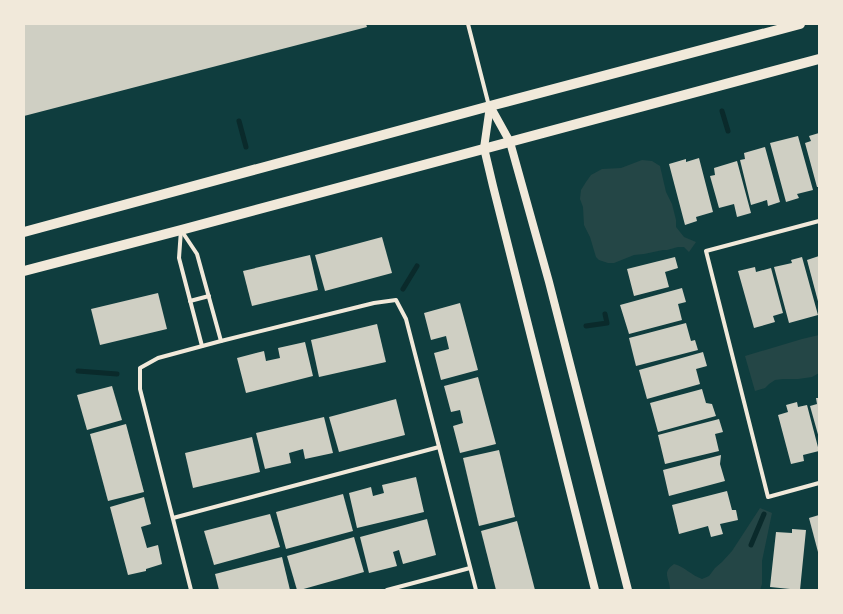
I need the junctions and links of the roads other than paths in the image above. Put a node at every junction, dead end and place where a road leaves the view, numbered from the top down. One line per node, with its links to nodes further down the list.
1 (468, 24): 4 (street)
2 (800, 24): 4 (main road)
3 (819, 59): 5 (main road)
4 (490, 106): 5 (main road); 6 (main road); 9 (main road)
5 (510, 142): 6 (main road); 23 (main road)
6 (484, 148): 8 (main road); 22 (main road)
7 (819, 221): 16 (street)
8 (181, 230): 10 (main road); 11 (street); 12 (street)
9 (24, 232)
10 (24, 271)
11 (209, 296): 12 (street); 13 (street)
12 (190, 301): 14 (street)
13 (221, 341): 14 (street); 15 (street)
14 (202, 346): 17 (street)
15 (439, 447): 17 (street); 18 (street)
16 (819, 483)
17 (173, 518): 19 (street)
18 (470, 568): 20 (street); 21 (street)
19 (190, 590)
20 (386, 590)
21 (476, 590)
22 (595, 590)
23 (628, 590)

